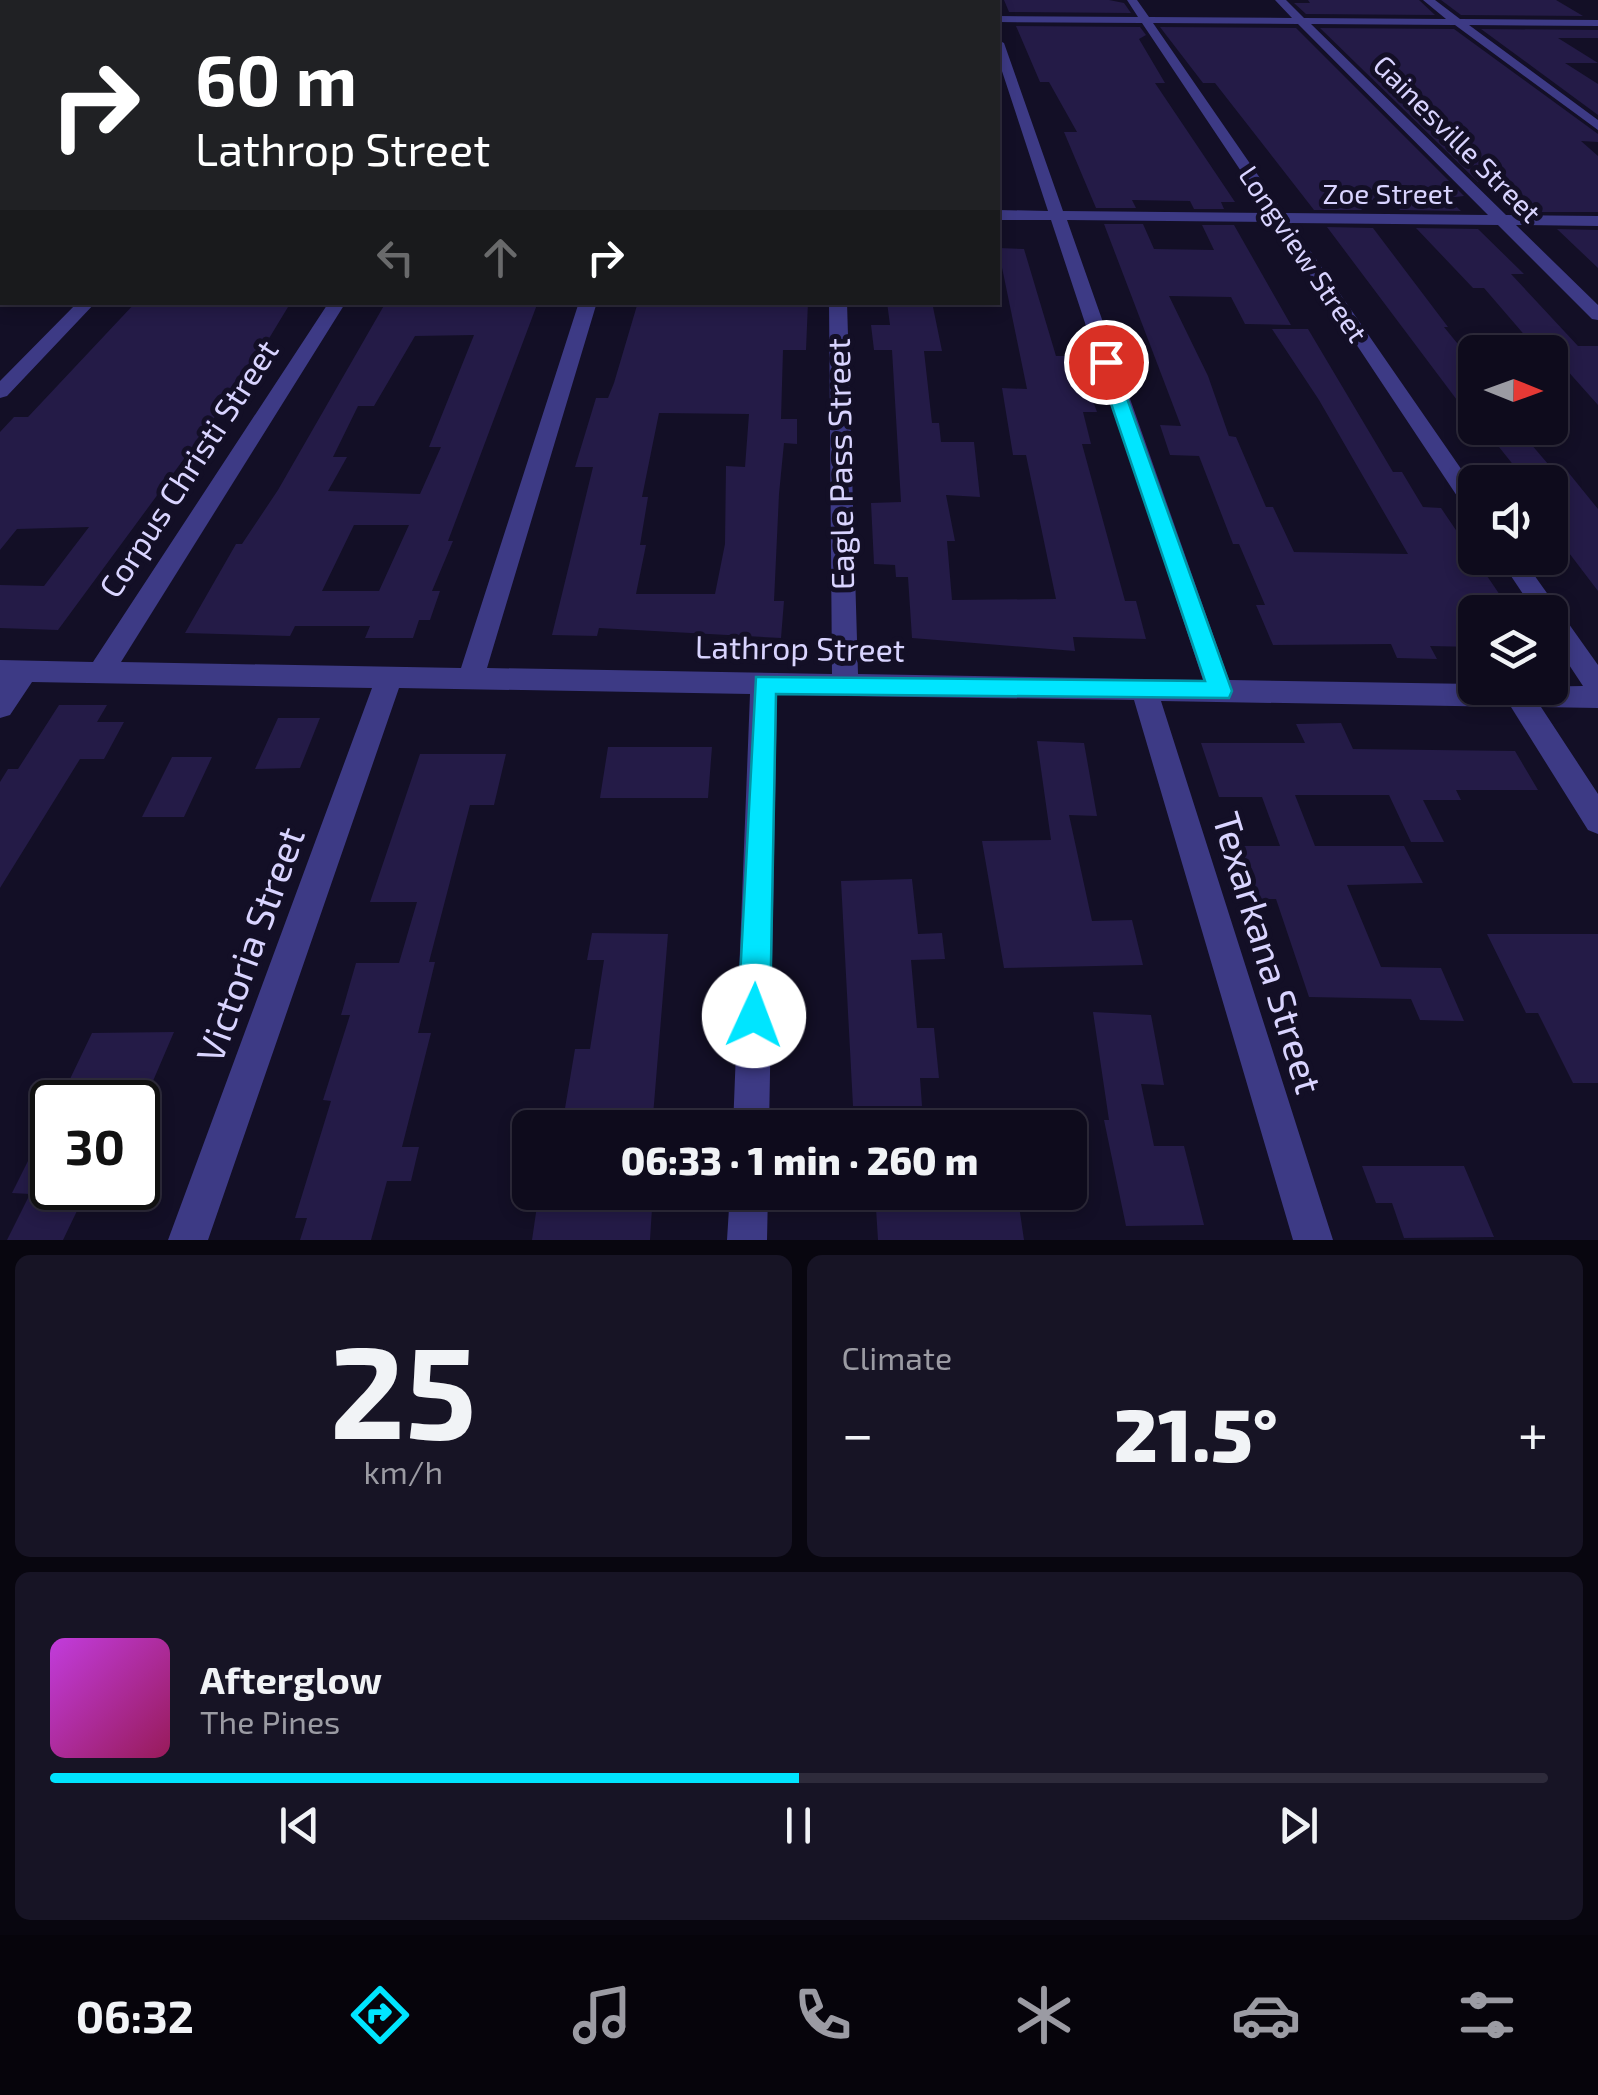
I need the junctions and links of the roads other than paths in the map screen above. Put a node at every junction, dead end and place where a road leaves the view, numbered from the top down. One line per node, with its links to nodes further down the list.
1 (1132, 0): 5 (street, Longview Street)
2 (1280, 0): 6 (street, Gainesville Street)
3 (1428, 0): 7 (street)
4 (1000, 18): 5 (street)
5 (1146, 20): 6 (street); 13 (street, Longview Street)
6 (1301, 21): 7 (street); 14 (street, Gainesville Street)
7 (1458, 22): 8 (street); 10 (street)
8 (1598, 23)
9 (1000, 49): 12 (street)
10 (1598, 126)
11 (1000, 215): 12 (street, Zoe Street)
12 (1055, 216): 13 (street, Zoe Street); 32 (street)
13 (1278, 218): 14 (street, Zoe Street); 22 (street, Longview Street)
14 (1502, 220): 15 (street, Zoe Street); 20 (street, Gainesville Street)
15 (1598, 221)
16 (85, 305): 21 (street)
17 (336, 305): 25 (street, Corpus Christi Street)
18 (587, 305): 27 (street)
19 (838, 305): 29 (street, Eagle Pass Street)
20 (1598, 315)
21 (0, 392)
22 (1458, 481)
23 (1568, 642): 30 (street)
24 (12, 671): 25 (street, Lathrop Street); 37 (street)
25 (100, 673): 26 (street, Lathrop Street)
26 (389, 678): 27 (street, Lathrop Street); 41 (street, Victoria Street)
27 (471, 679): 28 (street, Lathrop Street)
28 (764, 684): 29 (street, Lathrop Street); 39 (street)
29 (845, 685): 31 (street, Lathrop Street)
30 (1598, 686)
31 (1144, 690): 32 (street, Lathrop Street); 43 (street, Texarkana Street)
32 (1220, 691): 33 (street, Lathrop Street)
33 (1458, 695)
34 (1568, 697): 35 (street, Lathrop Street)
35 (1598, 697)
36 (1525, 705): 38 (street)
37 (0, 707)
38 (1598, 820)
39 (752, 1110)
40 (748, 1210): 42 (street)
41 (188, 1240)
42 (747, 1240)
43 (1313, 1240)

